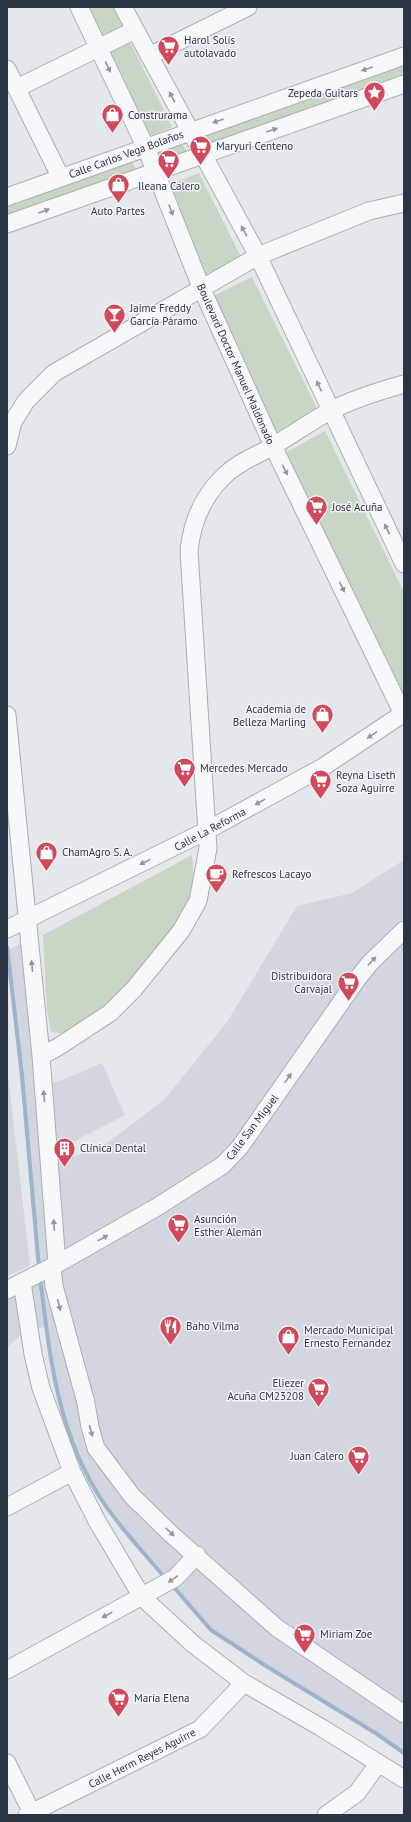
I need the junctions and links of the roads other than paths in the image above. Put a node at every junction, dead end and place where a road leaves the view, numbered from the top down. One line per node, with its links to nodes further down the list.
1 (79, 7): 5 (street, Boulevard Doctor Manuel Maldonado)
2 (123, 7): 4 (street)
3 (248, 7): 6 (street)
4 (135, 30): 5 (street); 6 (street)
5 (99, 47): 10 (street); 14 (street, Boulevard Doctor Manuel Maldonado, one-way to 14)
6 (149, 56): 13 (street, one-way to 6)
7 (404, 56): 13 (street, Calle Carlos Vega Bolaños, one-way to 13)
8 (7, 69): 10 (street)
9 (404, 84): 11 (street)
10 (17, 88): 17 (street)
11 (383, 91): 12 (street); 15 (street, one-way to 11)
12 (404, 91)
13 (191, 131): 14 (street, Calle Carlos Vega Bolaños); 15 (street)
14 (146, 148): 16 (street, Boulevard Doctor Manuel Maldonado); 17 (street, Calle Carlos Vega Bolaños)
15 (203, 155): 16 (street); 21 (street, one-way to 15)
16 (156, 171): 20 (street, one-way to 16); 22 (street, Boulevard Doctor Manuel Maldonado, one-way to 22)
17 (61, 178): 18 (street, Calle Carlos Vega Bolaños)
18 (7, 197)
19 (404, 203): 21 (street)
20 (7, 224)
21 (258, 256): 22 (street); 24 (street, one-way to 21)
22 (201, 287): 25 (street); 26 (street, Boulevard Doctor Manuel Maldonado)
23 (404, 384): 24 (street)
24 (331, 411): 26 (street); 27 (street, one-way to 24)
25 (7, 446)
26 (273, 446): 28 (street, Boulevard Doctor Manuel Maldonado, one-way to 28); 30 (street)
27 (404, 564)
28 (404, 714): 30 (street, Calle La Reforma, one-way to 30)
29 (7, 715): 31 (street)
30 (206, 831): 31 (street, Calle La Reforma, one-way to 31); 33 (street)
31 (19, 924): 33 (street, one-way to 31)
32 (404, 930): 34 (street, Calle San Miguel, one-way to 32)
33 (41, 1056): 34 (street, one-way to 33)
34 (52, 1267): 35 (street, Calle San Miguel); 38 (street, one-way to 38)
35 (18, 1284): 36 (street)
36 (72, 1472): 37 (street); 39 (street)
37 (7, 1506)
38 (195, 1558): 39 (street, one-way to 39); 42 (street)
39 (145, 1595): 40 (street, one-way to 40); 41 (street)
40 (7, 1670)
41 (244, 1683): 44 (street); 46 (street, Calle Herm Reyes Aguirre)
42 (404, 1714)
43 (7, 1763): 46 (street)
44 (378, 1764): 45 (street); 47 (street)
45 (404, 1779)
46 (30, 1814)
47 (326, 1815)

